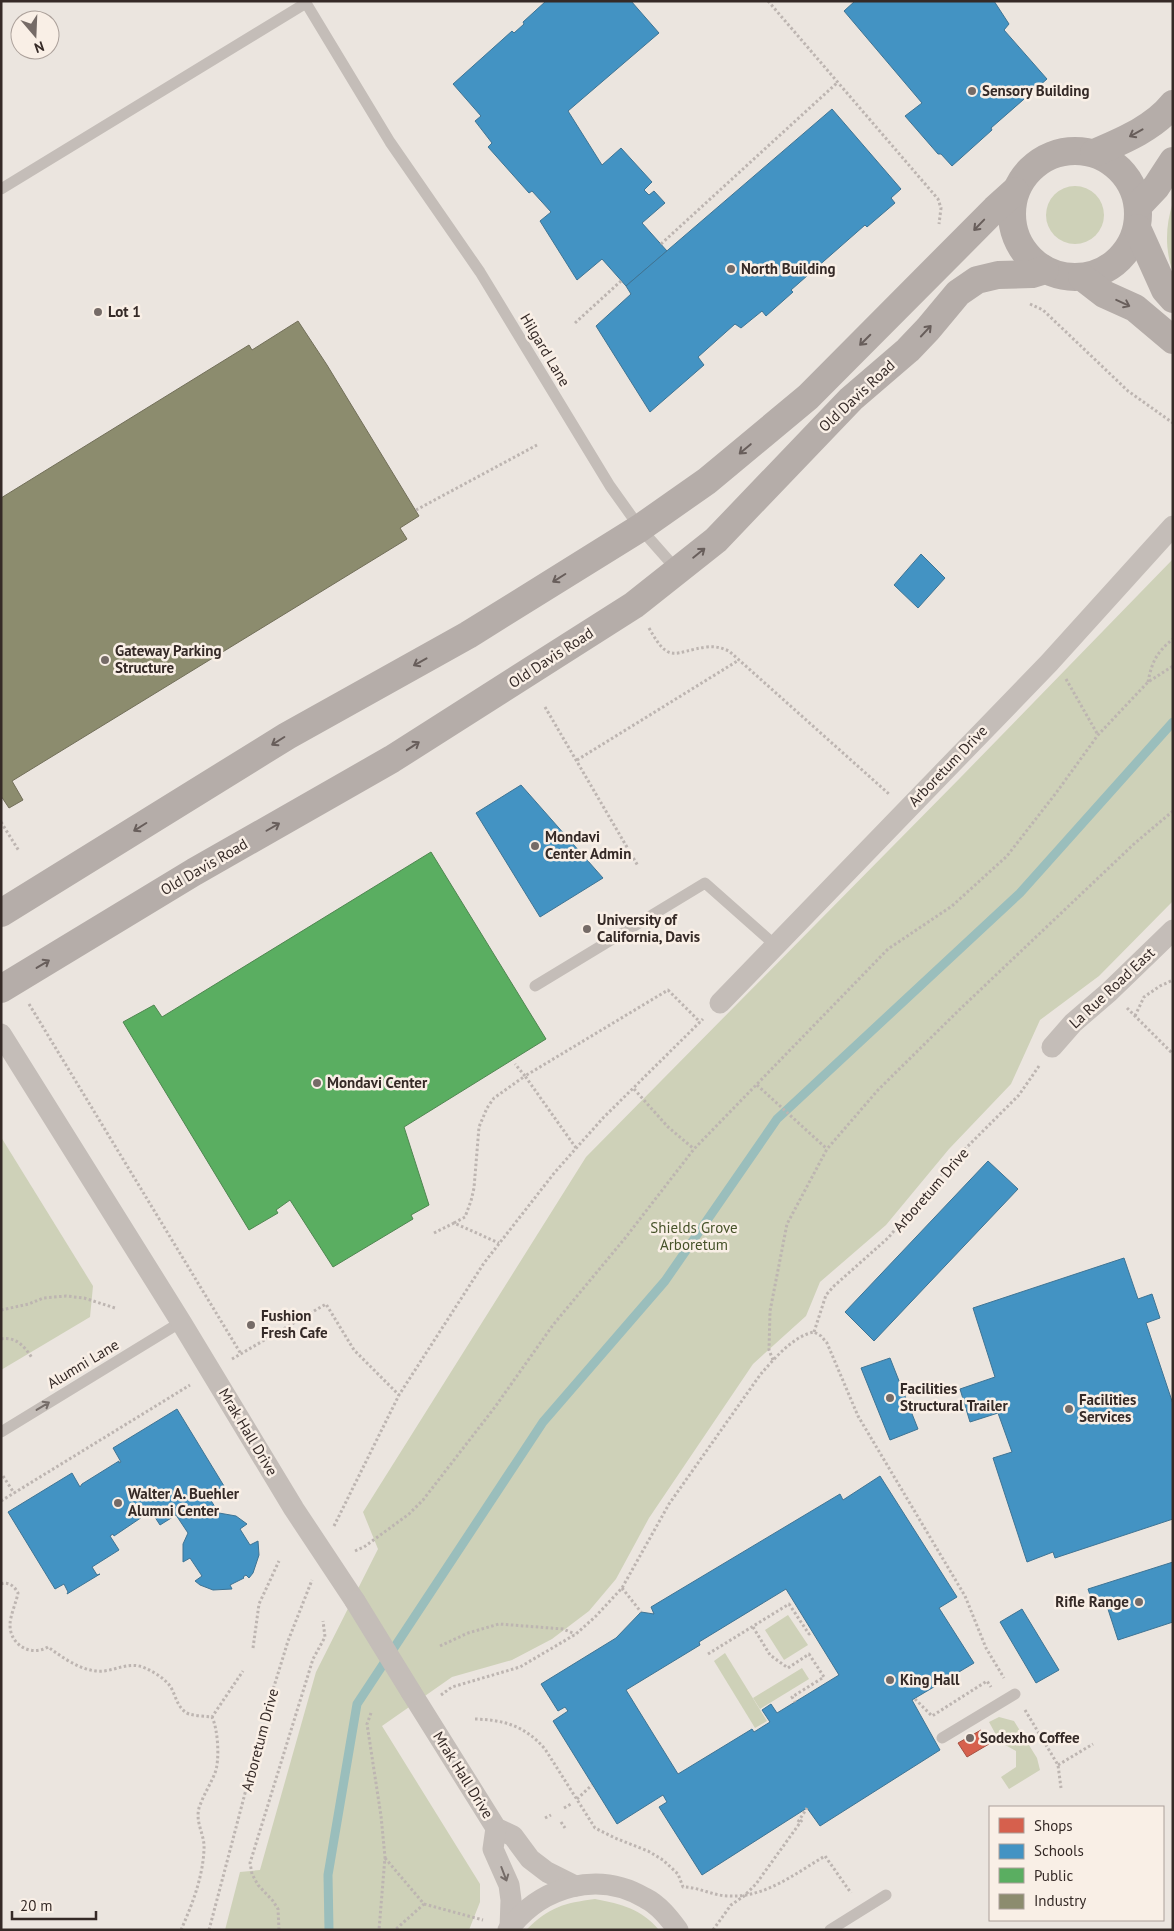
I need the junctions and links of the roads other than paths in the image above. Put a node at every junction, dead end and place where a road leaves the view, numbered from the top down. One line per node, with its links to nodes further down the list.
1 (1173, 104): 2 (street, one-way to 2)
2 (1094, 153): 5 (street); 6 (street)
3 (1173, 161): 6 (street)
4 (1, 189): 12 (lane, Hilgard Lane)
5 (1015, 191): 7 (street); 12 (street, one-way to 12)
6 (1137, 217): 8 (street); 9 (street)
7 (1045, 270): 8 (street); 13 (street, Old Davis Road, one-way to 7)
8 (1082, 277): 10 (street, one-way to 10)
9 (1173, 299)
10 (1173, 340)
11 (1173, 526): 16 (street, Arboretum Drive)
12 (640, 528): 13 (lane, Hilgard Lane); 14 (street, one-way to 14)
13 (678, 571): 18 (street, Old Davis Road, one-way to 13)
14 (1, 913)
15 (1173, 930): 21 (street, La Rue Road East)
16 (775, 945): 17 (lane); 19 (street, Arboretum Drive)
17 (535, 986)
18 (1, 989)
19 (720, 1003)
20 (1, 1034): 22 (street, Mrak Hall Drive)
21 (1052, 1047)
22 (181, 1322): 23 (lane, Alumni Lane, one-way to 22); 26 (street, Mrak Hall Drive, bridge)
23 (1, 1432)
24 (1015, 1694): 25 (lane)
25 (942, 1738)
26 (496, 1828): 27 (street, Mrak Hall Drive); 29 (street, Mrak Hall Drive, one-way to 29)
27 (575, 1886): 29 (street); 30 (street)
28 (886, 1896): 31 (lane)
29 (509, 1929)
30 (678, 1930)
31 (830, 1930)

